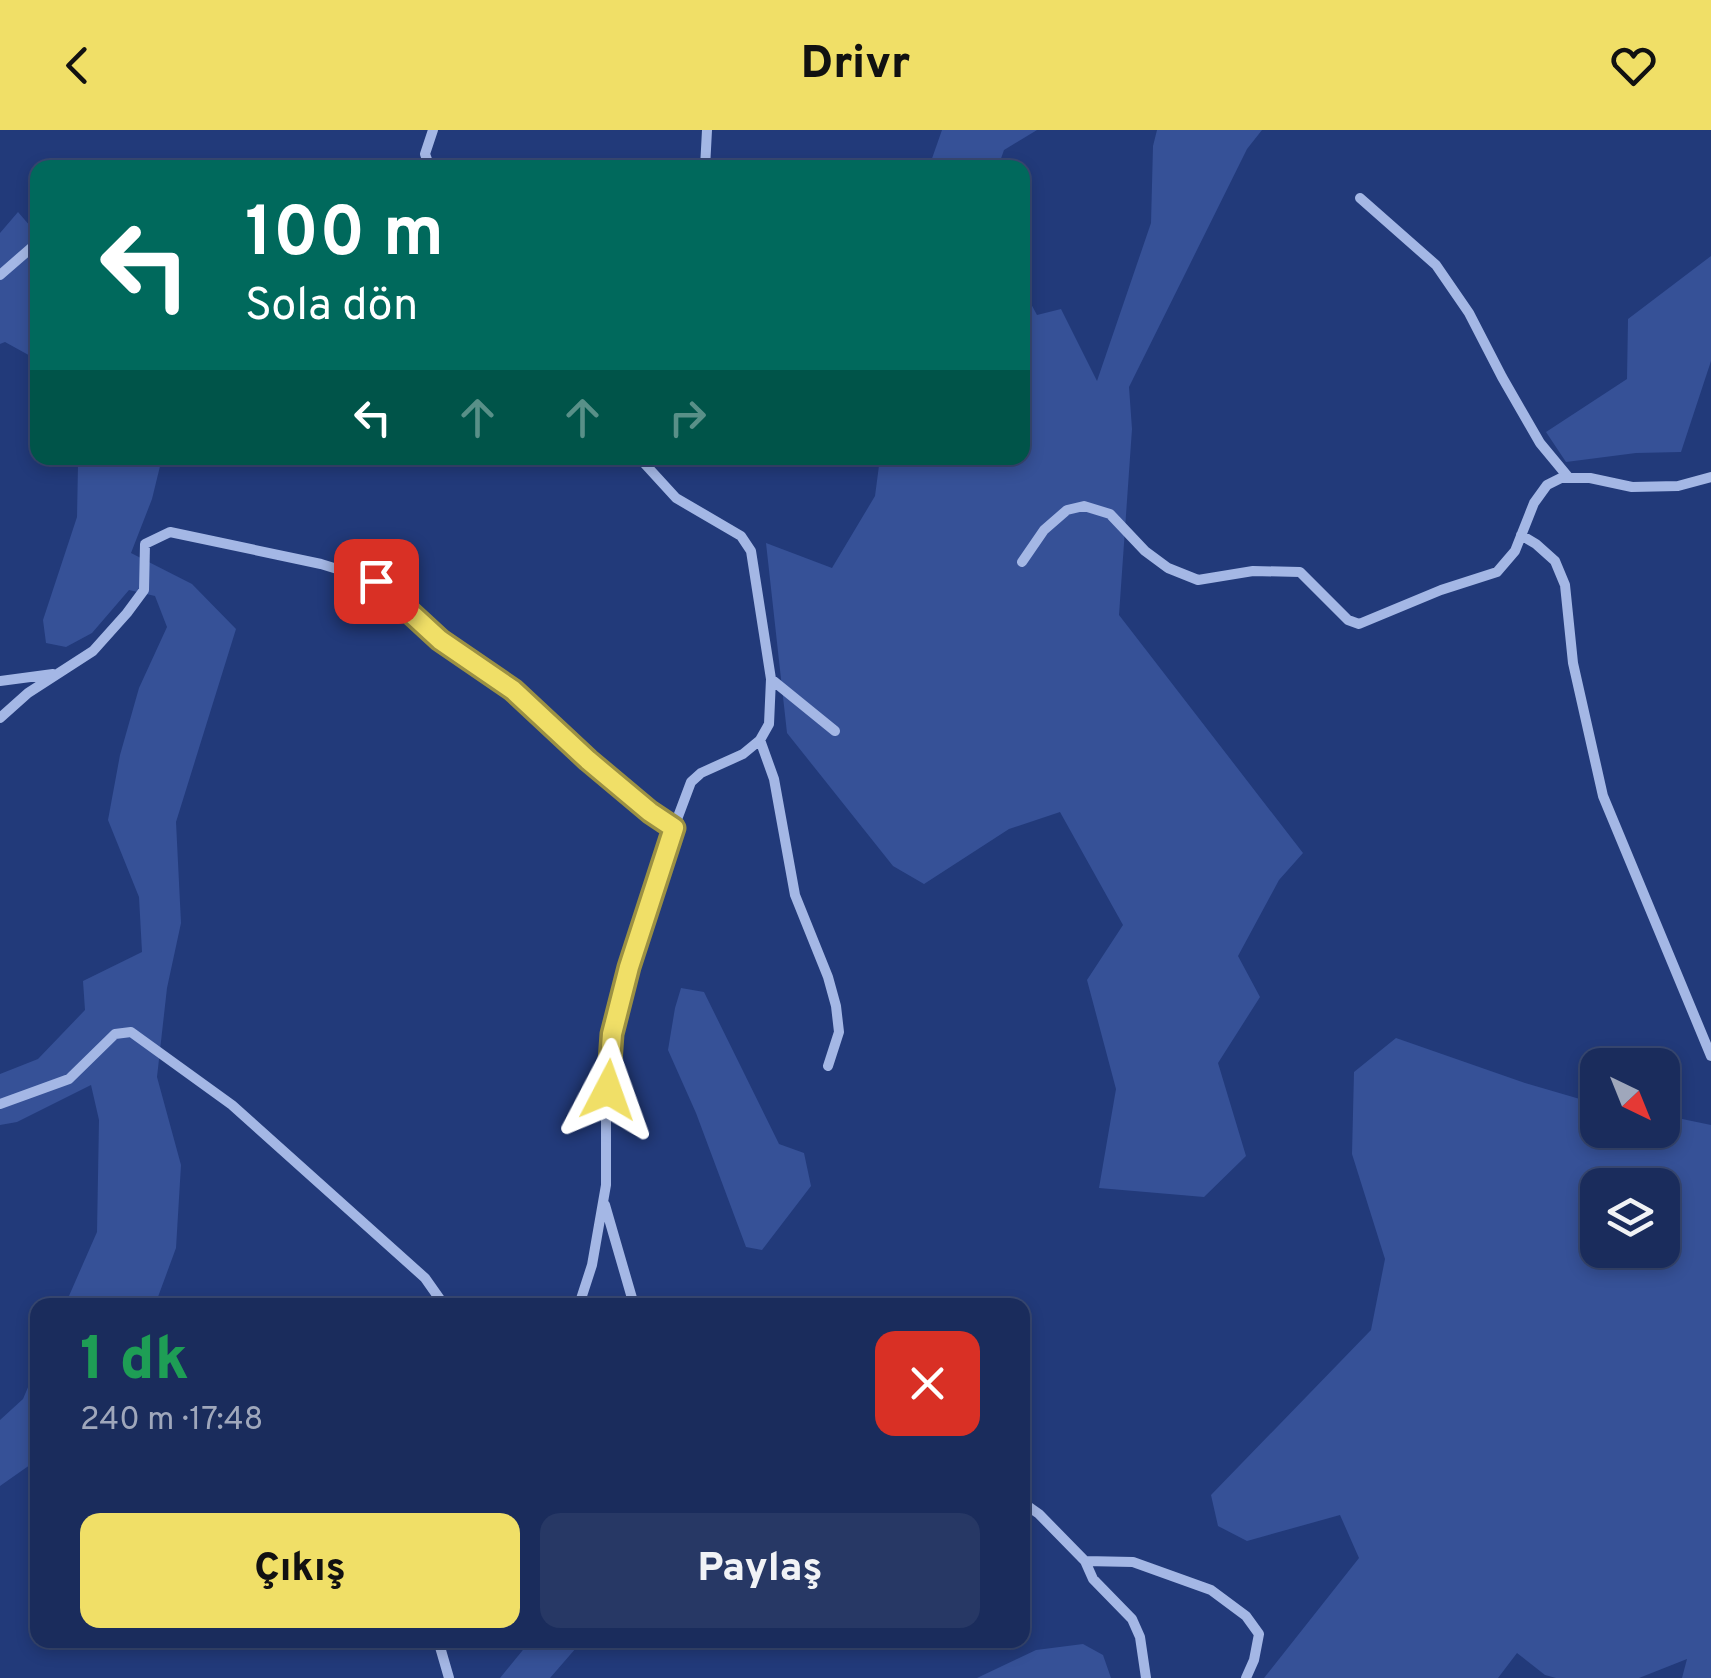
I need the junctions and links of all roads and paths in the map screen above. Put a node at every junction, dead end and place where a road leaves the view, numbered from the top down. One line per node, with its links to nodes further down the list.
1 (433, 130): 3 (street)
2 (707, 130): 4 (street)
3 (427, 160)
4 (705, 160)
5 (1360, 198): 10 (street)
6 (30, 249): 7 (street)
7 (0, 275)
8 (646, 465): 14 (street)
9 (1711, 477): 10 (street)
10 (1568, 478): 11 (street)
11 (1521, 535): 12 (street); 20 (street)
12 (1022, 562)
13 (59, 673): 15 (street); 16 (street); 19 (street)
14 (770, 679): 17 (street); 18 (street)
15 (0, 681)
16 (0, 718)
17 (835, 731)
18 (760, 740): 19 (street); 21 (street)
19 (674, 828): 23 (street)
20 (1711, 1056)
21 (828, 1066)
22 (0, 1104): 24 (street)
23 (603, 1199): 25 (street); 26 (street)
24 (439, 1298)
25 (581, 1298)
26 (632, 1298)
27 (1030, 1508): 28 (street)
28 (1086, 1561): 31 (street); 32 (street)
29 (440, 1648): 30 (street)
30 (449, 1678)
31 (1146, 1678)
32 (1246, 1678)

